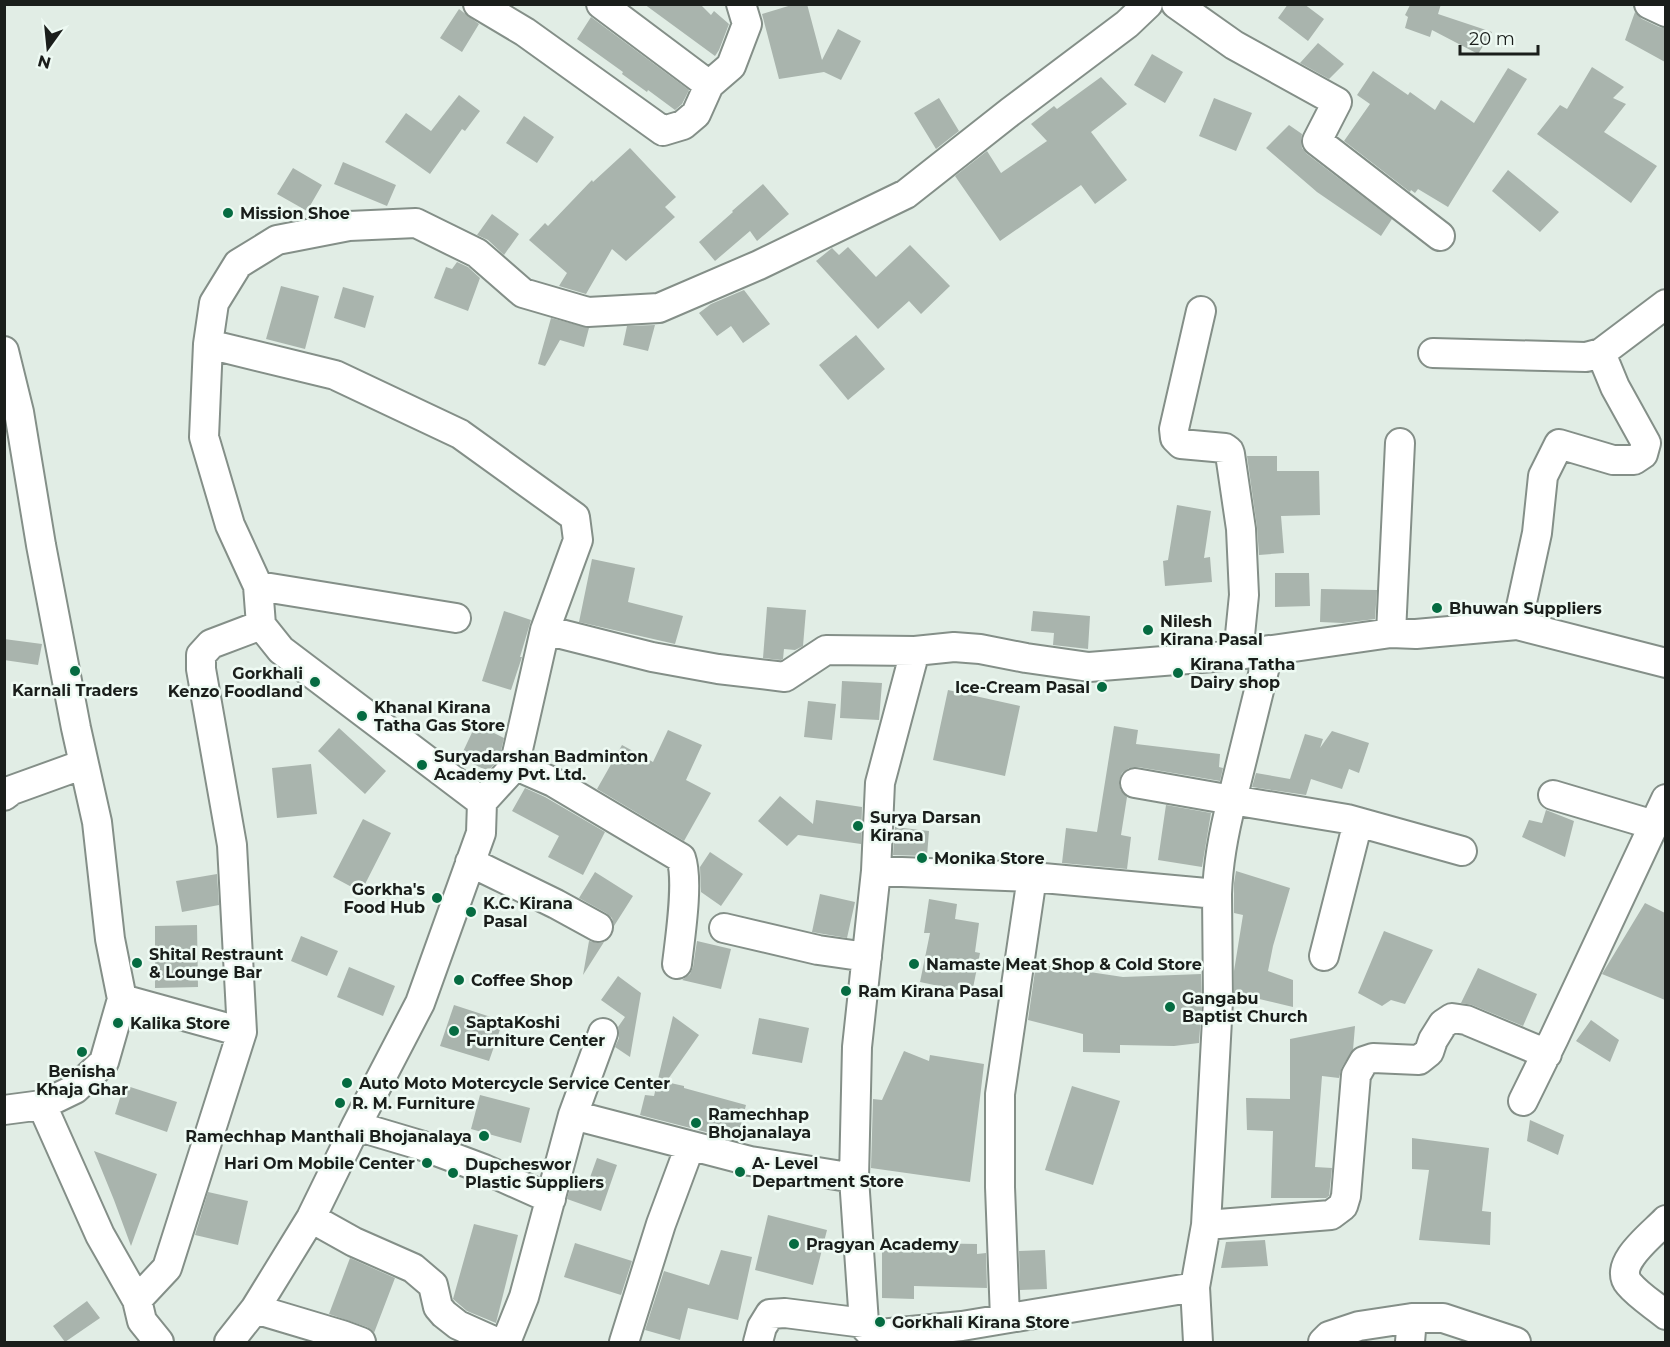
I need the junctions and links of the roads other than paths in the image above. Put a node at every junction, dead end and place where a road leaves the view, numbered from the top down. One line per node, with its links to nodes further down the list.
1 (478, 4): 8 (street)
2 (601, 4): 8 (street)
3 (741, 4): 8 (street)
4 (1148, 4): 12 (street)
5 (1176, 4): 9 (street)
6 (1649, 4): 7 (street)
7 (1665, 12)
8 (709, 85)
9 (1440, 236)
10 (1665, 304): 15 (street)
11 (1201, 311): 26 (street)
12 (208, 344): 18 (street); 22 (street)
13 (4, 351): 16 (street)
14 (1433, 353): 15 (street)
15 (1601, 353): 21 (street)
16 (12, 414): 28 (street)
17 (1401, 443): 23 (street)
18 (258, 586): 19 (street); 20 (street)
19 (456, 618)
20 (261, 625): 34 (street); 48 (street)
21 (1517, 625): 23 (street); 27 (street)
22 (546, 630): 25 (street); 29 (street)
23 (1391, 633): 24 (street)
24 (1269, 650): 26 (street); 33 (street)
25 (915, 651): 26 (street); 39 (street)
26 (1238, 655)
27 (1665, 663)
28 (84, 764): 32 (street); 47 (street)
29 (514, 765): 34 (street); 46 (street)
30 (1135, 783): 33 (street)
31 (1553, 795): 35 (street)
32 (4, 796)
33 (1232, 800): 36 (street); 41 (street)
34 (482, 802): 38 (street)
35 (1660, 812): 50 (street)
36 (1358, 822): 37 (street); 44 (street)
37 (1462, 851)
38 (470, 862): 42 (street); 55 (street)
39 (876, 871): 40 (street); 45 (street)
40 (1032, 878): 41 (street); 66 (street)
41 (1217, 894): 61 (street)
42 (598, 927)
43 (724, 928): 45 (street)
44 (1324, 956)
45 (867, 957): 57 (street)
46 (677, 964)
47 (122, 999): 48 (street); 52 (street)
48 (242, 1032): 63 (street)
49 (603, 1033): 54 (street)
50 (1547, 1054): 51 (street); 61 (street)
51 (1523, 1101)
52 (42, 1105): 53 (street); 63 (street)
53 (4, 1110)
54 (573, 1115): 56 (street); 58 (street)
55 (356, 1126): 58 (street); 59 (street)
56 (690, 1146): 57 (street); 75 (street)
57 (854, 1178): 67 (street)
58 (551, 1199): 74 (street)
59 (311, 1218): 64 (street); 73 (street)
60 (1665, 1220): 65 (street)
61 (1206, 1225): 62 (street)
62 (1196, 1287): 66 (street); 77 (street)
63 (137, 1300): 70 (street)
64 (255, 1309): 71 (street); 72 (street)
65 (1665, 1315)
66 (1005, 1318): 69 (street)
67 (864, 1323): 69 (street); 76 (street)
68 (1411, 1330): 78 (street); 79 (street)
69 (963, 1334)
70 (159, 1342)
71 (229, 1342)
72 (361, 1342)
73 (496, 1342)
74 (506, 1342)
75 (624, 1342)
76 (758, 1342)
77 (1198, 1342)
78 (1323, 1342)
79 (1516, 1342)

